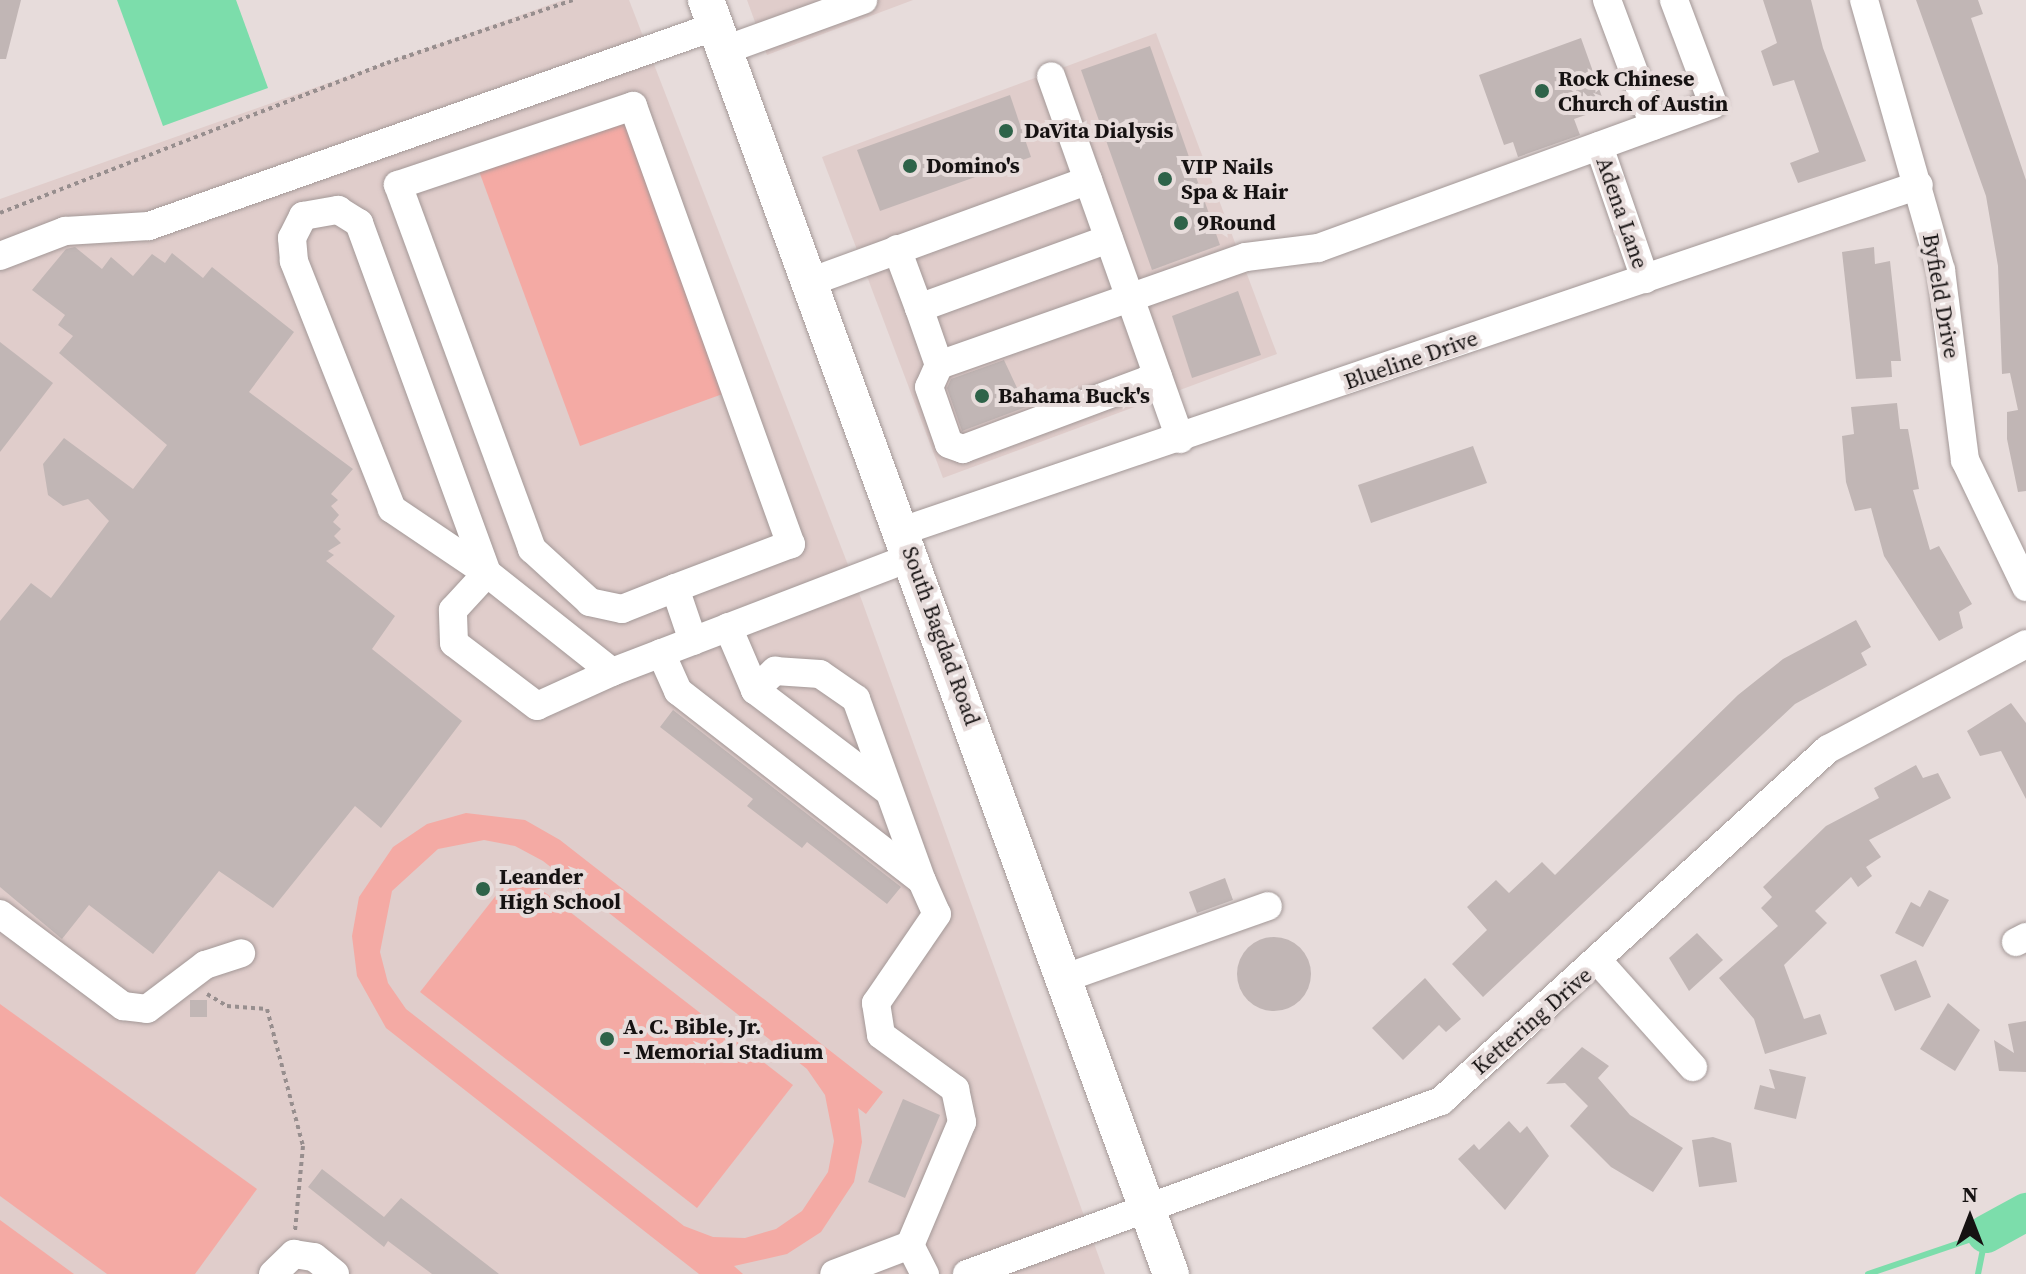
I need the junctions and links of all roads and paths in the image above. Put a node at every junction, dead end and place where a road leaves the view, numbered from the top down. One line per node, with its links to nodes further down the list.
1 (573, 0): 15 (path)
2 (863, 0): 6 (street)
3 (1607, 0): 9 (street)
4 (1674, 0): 9 (street)
5 (1864, 0): 14 (street, Byfield Drive)
6 (816, 8): 7 (street)
7 (716, 25): 10 (street); 20 (main road, South Bagdad Road)
8 (1051, 76): 12 (street)
9 (1654, 126): 11 (street)
10 (382, 145): 13 (street); 18 (street)
11 (1599, 146): 19 (street, Adena Lane); 21 (street)
12 (1088, 180): 16 (street); 17 (street)
13 (398, 185): 29 (street); 29 (street)
14 (1919, 185): 19 (street, Blueline Drive); 28 (street, Byfield Drive)
15 (0, 213)
16 (1109, 239): 21 (street); 22 (street)
17 (897, 249): 20 (street); 22 (street)
18 (0, 256)
19 (1645, 279): 25 (street, Blueline Drive)
20 (810, 282): 26 (main road, South Bagdad Road)
21 (1130, 298): 23 (street); 24 (street)
22 (919, 308): 23 (street)
23 (939, 365): 24 (street)
24 (1158, 376): 25 (street)
25 (1180, 439): 26 (street, Blueline Drive)
26 (907, 544): 30 (street, Blueline Drive); 42 (main road, South Bagdad Road)
27 (487, 573): 27 (street); 34 (street); 34 (street, Blueline Drive)
28 (2026, 587)
29 (675, 588): 31 (street)
30 (728, 627): 31 (street, Blueline Drive); 35 (street)
31 (693, 641): 33 (street, Blueline Drive)
32 (2026, 644): 41 (street, Kettering Drive)
33 (661, 653): 34 (street, Blueline Drive); 37 (street)
34 (612, 672)
35 (755, 690): 36 (street); 36 (street)
36 (888, 791): 37 (street)
37 (922, 881): 46 (street)
38 (1268, 906): 42 (street)
39 (0, 914): 40 (street)
40 (241, 953)
41 (1599, 962): 44 (street); 45 (street, Kettering Drive)
42 (1068, 977): 45 (main road, South Bagdad Road)
43 (199, 992): 47 (path)
44 (1693, 1067)
45 (1149, 1210): 52 (street, Kettering Drive); 53 (main road, South Bagdad Road)
46 (910, 1245): 50 (street); 51 (street)
47 (294, 1254): 48 (street); 49 (street)
48 (273, 1274)
49 (335, 1274)
50 (834, 1274)
51 (925, 1274)
52 (967, 1274)
53 (1171, 1274)

